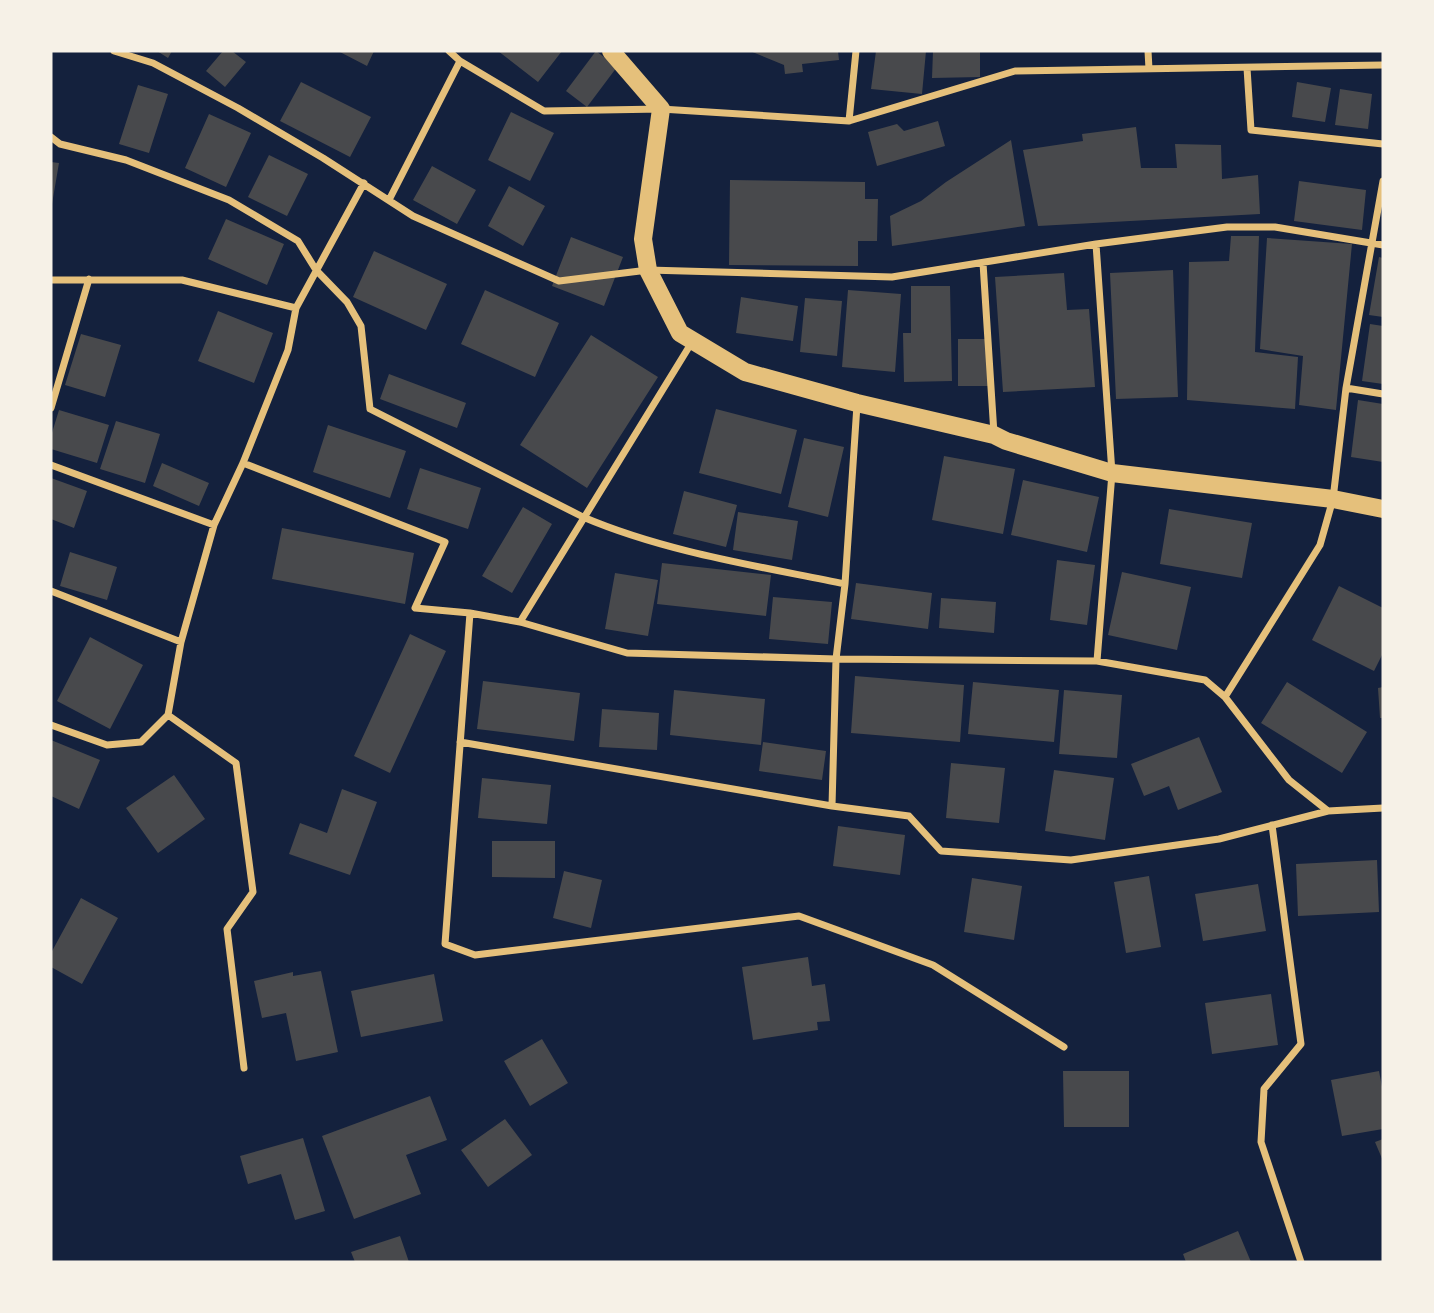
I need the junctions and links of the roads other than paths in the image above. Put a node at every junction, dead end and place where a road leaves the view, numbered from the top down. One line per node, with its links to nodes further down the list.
1 (114, 51): 15 (street)
2 (449, 51): 6 (street)
3 (611, 51): 10 (main road)
4 (856, 51): 11 (street)
5 (1148, 51): 9 (street)
6 (460, 61): 10 (street); 16 (street)
7 (1383, 65): 8 (street)
8 (1247, 68): 9 (street); 13 (street)
9 (1149, 69): 11 (street)
10 (661, 109): 11 (street); 22 (main road)
11 (849, 121)
12 (51, 137): 21 (street)
13 (1383, 144)
14 (1383, 181): 17 (street)
15 (364, 183): 16 (street); 21 (street)
16 (389, 200): 22 (street)
17 (1372, 242): 18 (street); 19 (street); 27 (street)
18 (1097, 244): 20 (street); 34 (street)
19 (1383, 245)
20 (983, 263): 22 (street); 31 (street)
21 (316, 270): 25 (street); 37 (street)
22 (648, 270): 26 (main road)
23 (89, 279): 24 (street); 25 (street); 30 (street)
24 (51, 280)
25 (296, 308): 32 (street)
26 (693, 341): 29 (main road); 37 (street)
27 (1346, 388): 28 (street); 35 (street)
28 (1383, 394)
29 (857, 403): 31 (main road); 39 (street)
30 (51, 408)
31 (994, 435): 34 (main road)
32 (243, 463): 38 (street); 41 (street)
33 (51, 465): 38 (street)
34 (1112, 473): 35 (main road); 45 (street)
35 (1333, 499): 36 (main road); 46 (street)
36 (1383, 509)
37 (583, 517): 39 (street); 42 (street)
38 (214, 525): 43 (street)
39 (845, 584): 44 (street)
40 (51, 592): 43 (street)
41 (470, 613): 42 (street); 49 (street)
42 (520, 622): 44 (street)
43 (181, 642): 47 (street)
44 (836, 660): 45 (street); 50 (street)
45 (1097, 662): 46 (street)
46 (1225, 697): 52 (street)
47 (168, 715): 48 (street); 55 (street)
48 (51, 725)
49 (460, 742): 50 (street); 54 (street)
50 (832, 806): 53 (street)
51 (1383, 808): 52 (street)
52 (1328, 810): 53 (street)
53 (1272, 825): 56 (street)
54 (1064, 1046)
55 (244, 1068)
56 (1301, 1262)

